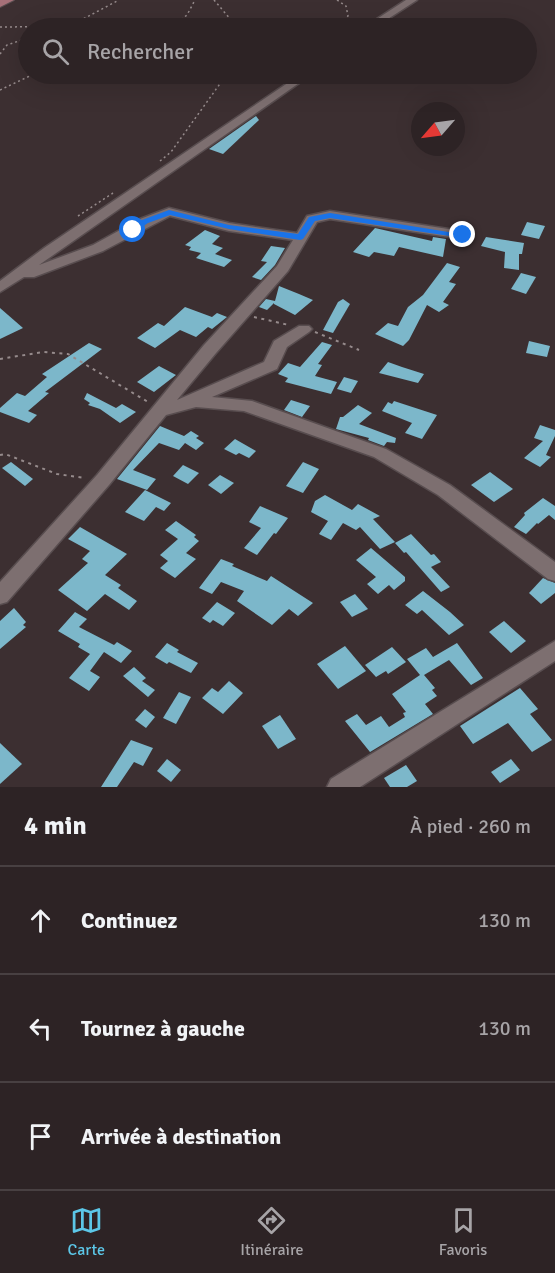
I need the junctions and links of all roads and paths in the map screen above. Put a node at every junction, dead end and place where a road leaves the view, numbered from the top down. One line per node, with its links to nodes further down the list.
1 (8, 0): 7 (main road)
2 (119, 0): 8 (path)
3 (195, 0): 9 (path)
4 (214, 0): 10 (path)
5 (337, 0): 11 (path)
6 (412, 0): 12 (street)
7 (0, 3)
8 (86, 18)
9 (180, 18)
10 (229, 18)
11 (346, 18)
12 (384, 18)
13 (0, 27): 14 (path)
14 (18, 27)
15 (18, 41): 16 (path)
16 (0, 54)
17 (18, 82): 20 (path)
18 (221, 84): 21 (path)
19 (292, 84): 24 (street)
20 (0, 90)
21 (156, 164)
22 (463, 235): 23 (street)
23 (300, 237): 24 (street); 29 (street)
24 (14, 279): 25 (street)
25 (0, 288)
26 (304, 329): 28 (street)
27 (0, 359): 29 (path)
28 (180, 404): 29 (street); 32 (street)
29 (162, 411): 31 (street)
30 (0, 455): 31 (path)
31 (103, 480): 33 (street)
32 (555, 573)
33 (0, 596)
34 (555, 650): 35 (street)
35 (339, 787)

